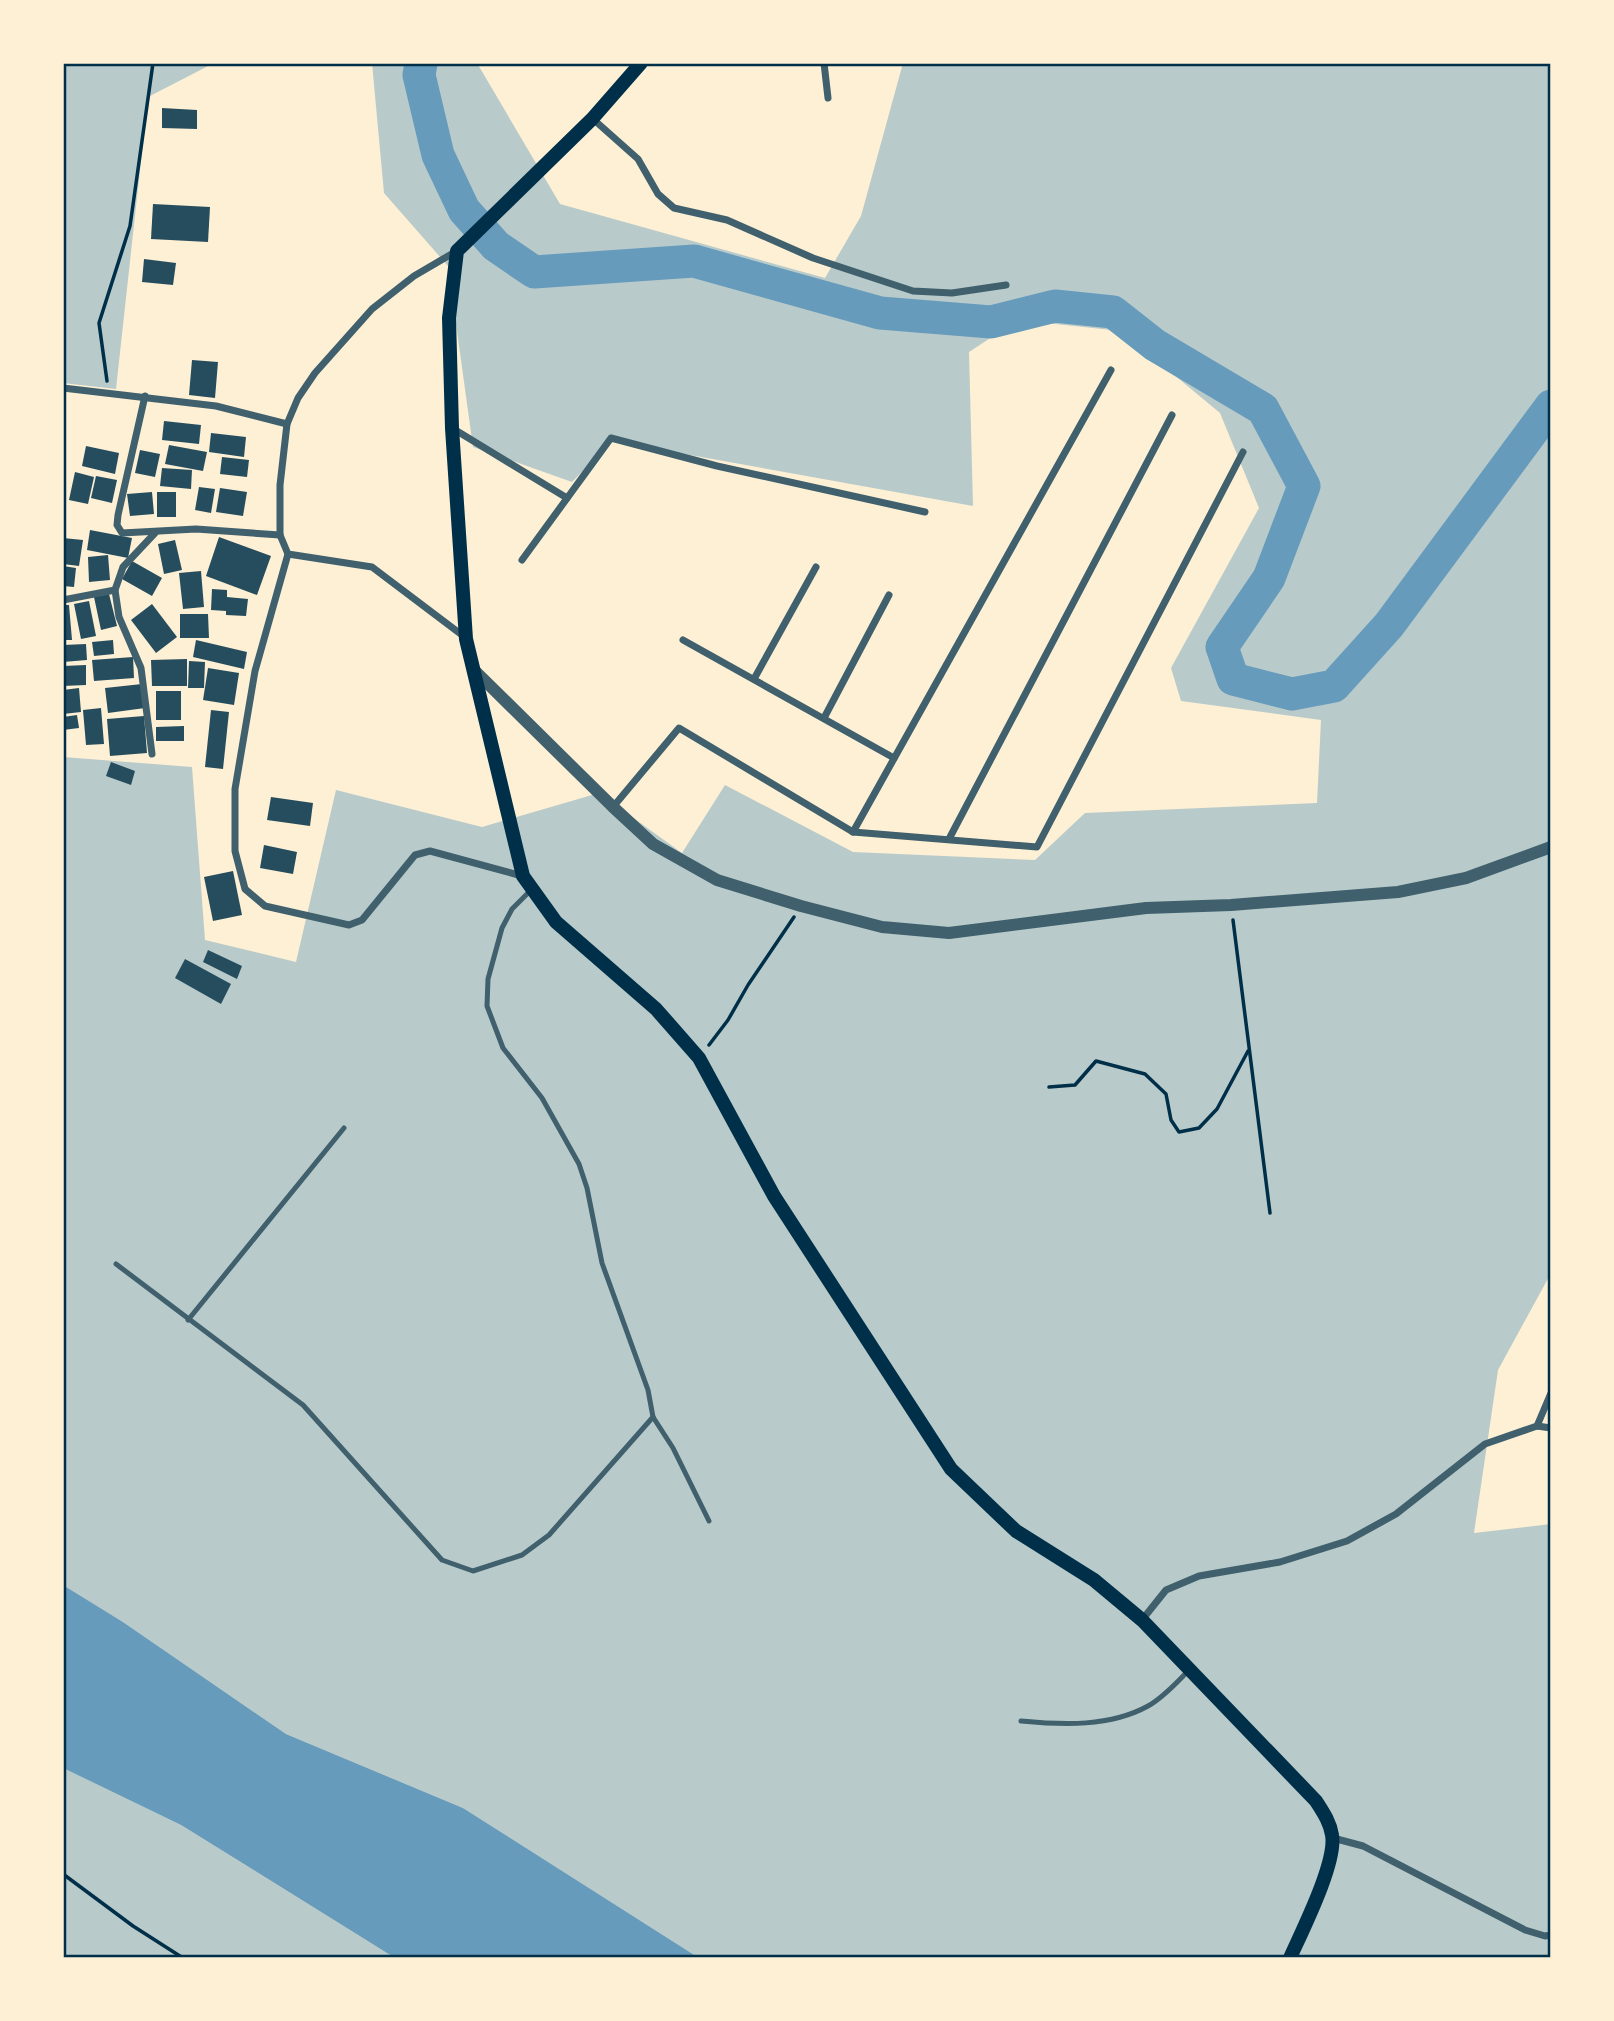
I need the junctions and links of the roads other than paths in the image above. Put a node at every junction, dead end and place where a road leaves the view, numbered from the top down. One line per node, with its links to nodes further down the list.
1 (641, 63): 4 (main road)
2 (824, 63): 3 (street)
3 (828, 98)
4 (592, 119): 5 (main road); 6 (street)
5 (457, 251): 11 (street); 12 (main road)
6 (1006, 285)
7 (1111, 370): 30 (street)
8 (63, 388): 9 (street)
9 (145, 397): 11 (street); 16 (street)
10 (1172, 415): 33 (street)
11 (286, 424): 17 (street)
12 (452, 428): 14 (street); 24 (main road)
13 (1243, 452): 33 (street)
14 (567, 498): 15 (street); 19 (street)
15 (925, 512)
16 (155, 533): 17 (street); 21 (street)
17 (280, 535): 18 (street)
18 (288, 554): 24 (street); 35 (street)
19 (522, 560)
20 (816, 567): 27 (street)
21 (115, 590): 23 (street); 29 (street)
22 (889, 596): 28 (street)
23 (63, 600)
24 (466, 639): 26 (main road)
25 (682, 640): 27 (street)
26 (475, 671): 31 (street); 35 (main road)
27 (754, 679): 28 (street)
28 (824, 718): 30 (street)
29 (152, 754)
30 (894, 758): 32 (street)
31 (613, 807): 32 (street); 34 (street)
32 (853, 832): 33 (street)
33 (949, 839)
34 (1551, 847)
35 (523, 876): 36 (main road)
36 (532, 889): 41 (lane); 45 (main road)
37 (344, 1128): 39 (lane)
38 (116, 1264): 39 (lane)
39 (188, 1321): 41 (lane)
40 (1551, 1393): 42 (street)
41 (653, 1417): 44 (lane)
42 (1536, 1426): 43 (street); 45 (street)
43 (1551, 1427)
44 (709, 1521)
45 (1142, 1620): 46 (main road)
46 (1189, 1670): 47 (lane); 48 (main road)
47 (1021, 1721)
48 (1333, 1838): 49 (street); 50 (main road)
49 (1551, 1935)
50 (1290, 1958)

